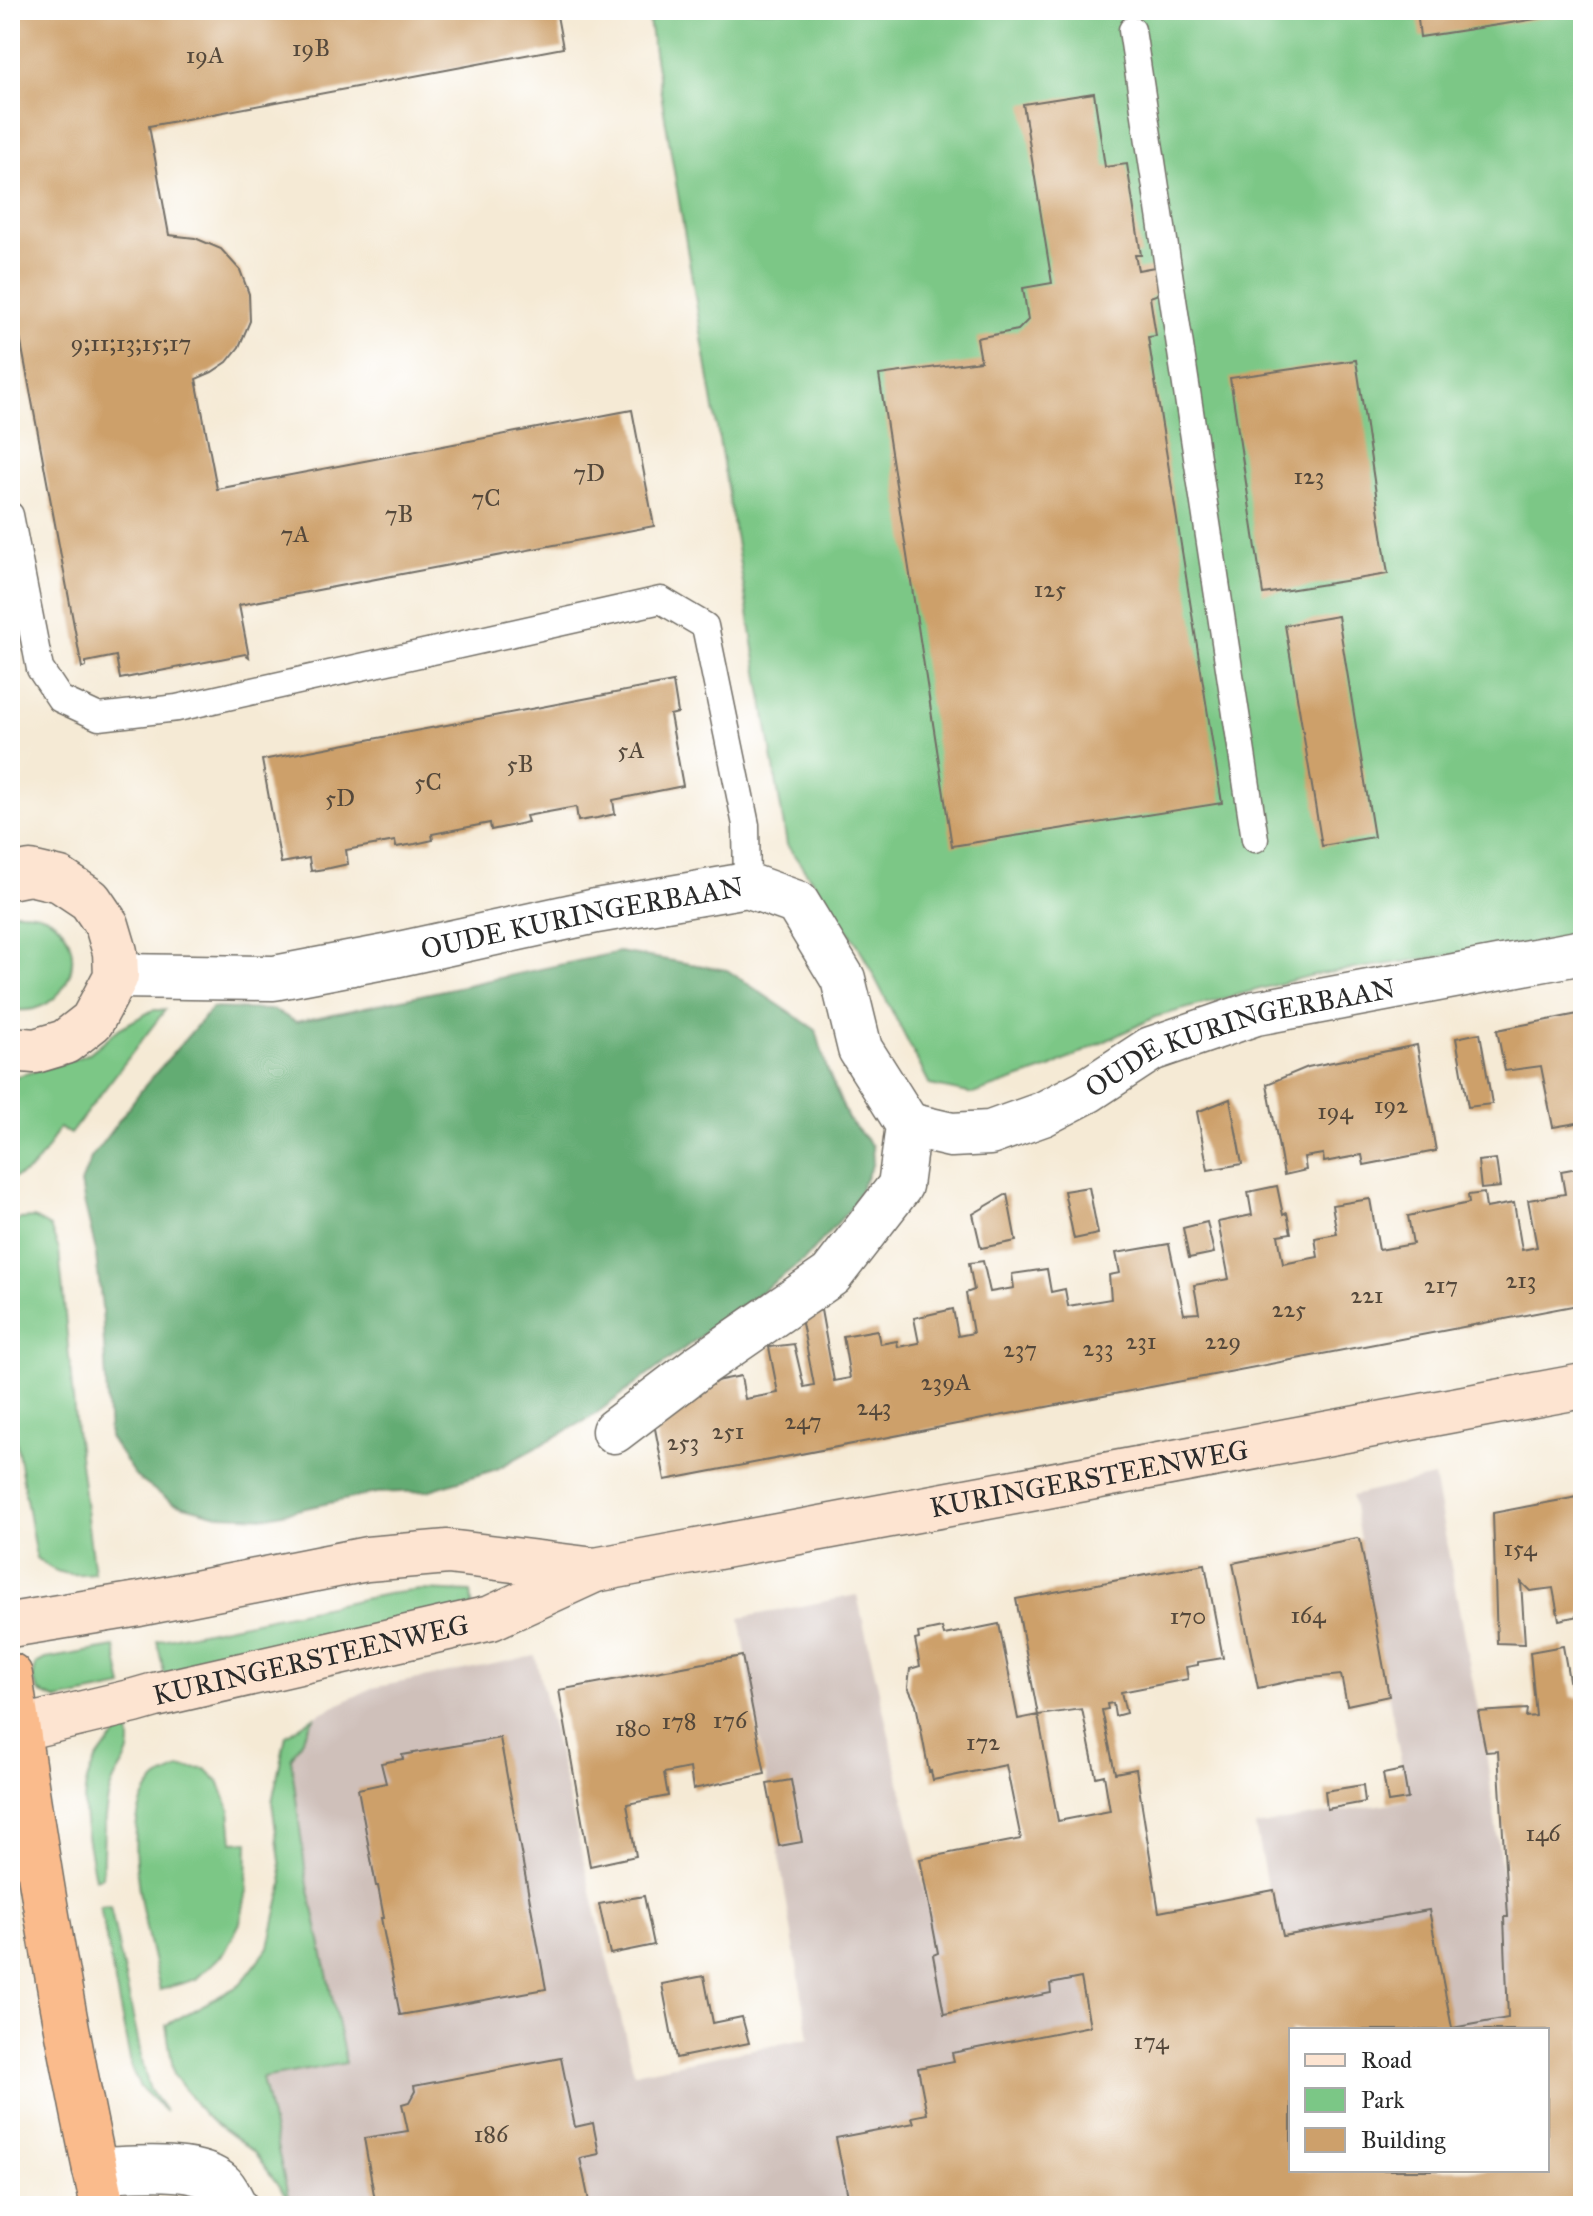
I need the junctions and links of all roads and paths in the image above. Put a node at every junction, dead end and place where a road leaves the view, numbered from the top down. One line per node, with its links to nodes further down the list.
1 (1132, 30): 3 (lane)
2 (10, 515): 5 (lane)
3 (1255, 839)
4 (17, 868): 7 (main road)
5 (747, 885): 7 (street, OUDE KURINGERBAAN); 9 (street, OUDE KURINGERBAAN)
6 (1583, 952): 9 (street, OUDE KURINGERBAAN)
7 (116, 976): 8 (main road)
8 (10, 1049)
9 (908, 1125): 11 (street)
10 (1583, 1386): 12 (main road, KURINGERSTEENWEG)
11 (614, 1431)
12 (595, 1570): 13 (main road, KURINGERSTEENWEG); 15 (main road, KURINGERSTEENWEG)
13 (10, 1625)
14 (10, 1675): 15 (highway)
15 (17, 1729): 16 (highway)
16 (99, 2188): 17 (street)
17 (235, 2206)

